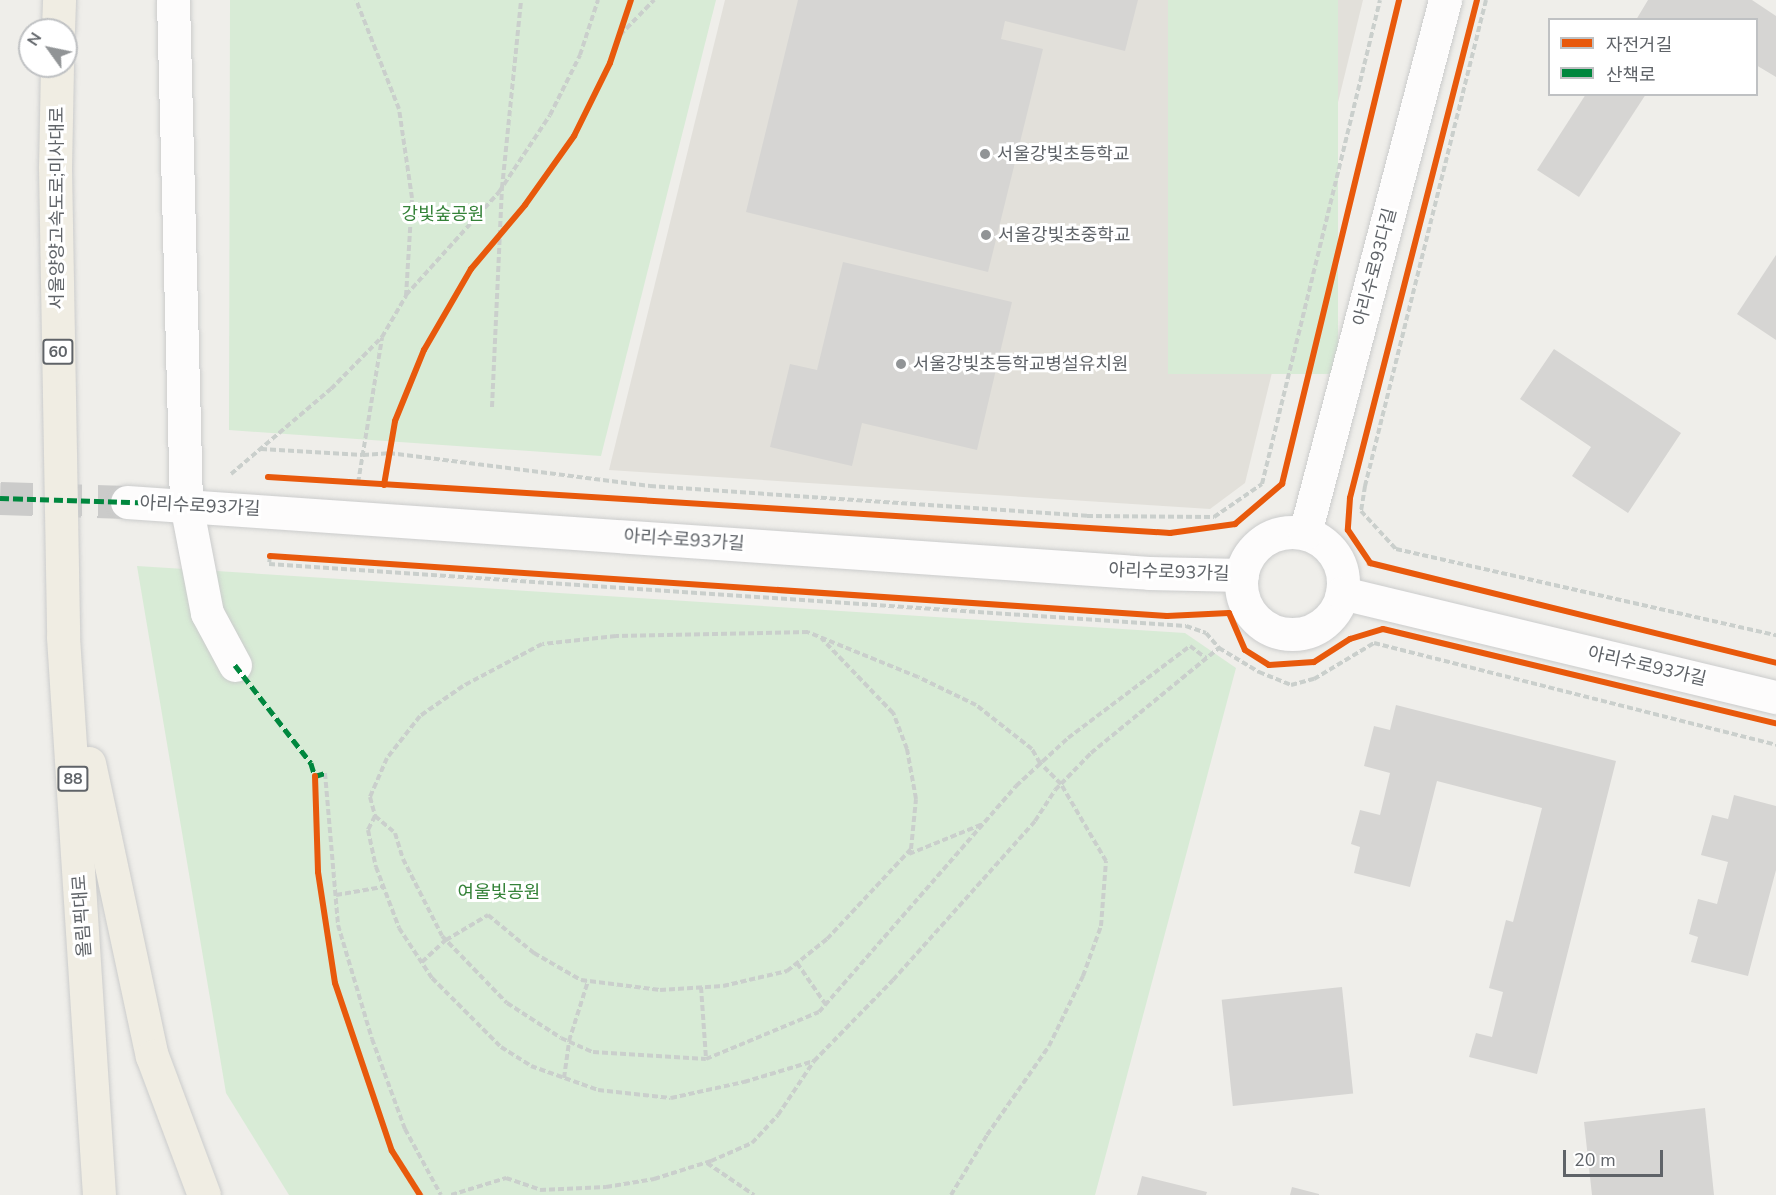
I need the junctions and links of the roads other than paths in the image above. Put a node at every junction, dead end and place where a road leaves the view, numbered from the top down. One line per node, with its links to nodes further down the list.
1 (59, 0): 4 (highway)
2 (173, 0): 7 (street)
3 (1445, 0): 8 (street, 아리수로93다길)
4 (58, 18)
5 (57, 78): 11 (highway, 서울양양고속도로;미사대로 / 60)
6 (127, 502): 7 (street, 아리수로93가길)
7 (186, 504): 9 (street, 아리수로93가길); 12 (street)
8 (1305, 533): 9 (street); 10 (street)
9 (1242, 575): 10 (street)
10 (1342, 593): 13 (street, 아리수로93가길)
11 (63, 637): 14 (highway, 올림픽대로 / 88); 15 (highway)
12 (235, 664)
13 (1776, 697)
14 (99, 1195)
15 (204, 1195)

